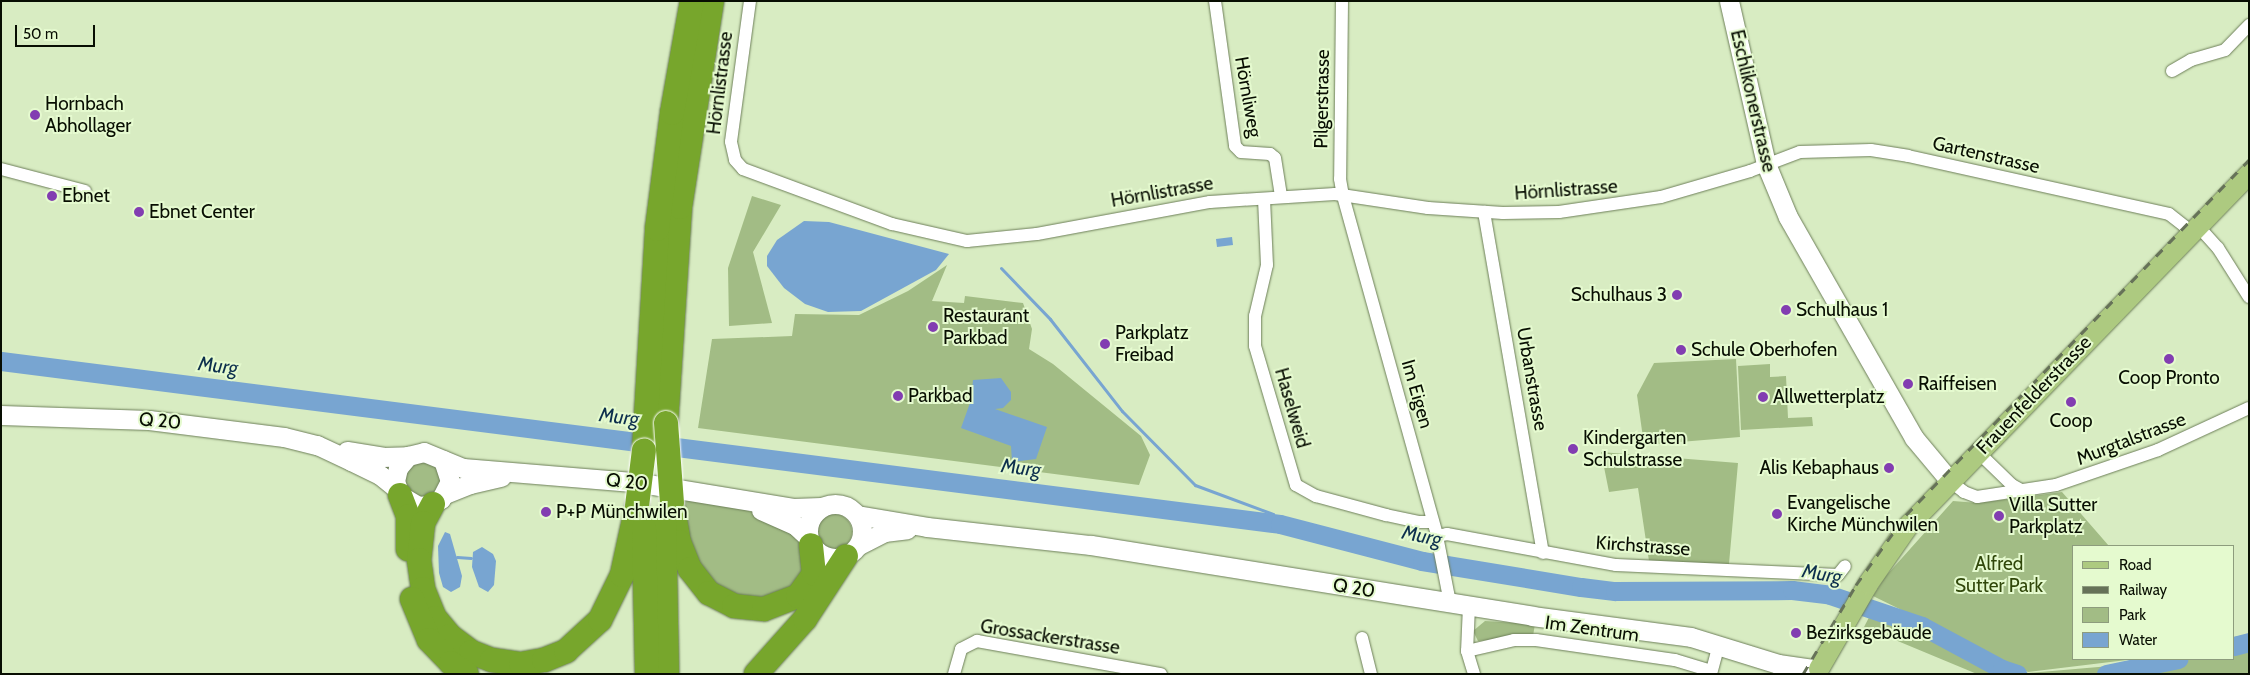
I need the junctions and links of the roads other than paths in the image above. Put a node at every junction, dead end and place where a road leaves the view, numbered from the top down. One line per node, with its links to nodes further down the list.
1 (692, 1): 21 (highway)
2 (712, 1): 21 (highway)
3 (750, 1): 15 (street, Hörnlistrasse)
4 (1215, 1): 14 (street, Hörnliweg)
5 (1342, 1): 13 (street, Pilgerstrasse)
6 (1729, 1): 9 (main road, Eschlikonerstrasse)
7 (2249, 25): 8 (street)
8 (2172, 71)
9 (1766, 164): 16 (street, Hörnlistrasse); 17 (street, Gartenstrasse); 27 (main road, Eschlikonerstrasse)
10 (1, 169): 12 (street)
11 (2249, 174): 17 (main road, Frauenfelderstrasse)
12 (85, 191)
13 (1343, 196): 14 (street, Hörnlistrasse); 16 (street, Hörnlistrasse); 35 (street, Im Eigen)
14 (1281, 197): 15 (street, Hörnlistrasse)
15 (1264, 199): 35 (street, Haselweid)
16 (1484, 212): 40 (street, Urbanstrasse)
17 (2195, 229): 18 (street, Gartenstrasse); 23 (main road, Frauenfelderstrasse)
18 (2249, 297)
19 (2249, 408): 28 (street, Murgtalstrasse)
20 (1, 416): 22 (main road, Q 20)
21 (655, 422): 32 (highway, bridge); 32 (highway, bridge)
22 (317, 445): 24 (main road, Q 20); 29 (main road, Q 20)
23 (1978, 452): 27 (main road, Frauenfelderstrasse); 28 (street)
24 (408, 456): 25 (main road, Q 20); 29 (main road)
25 (443, 460): 26 (main road, Q 20); 30 (main road)
26 (520, 474): 30 (main road, Q 20); 31 (main road, Q 20)
27 (1950, 481): 28 (street, Murgtalstrasse); 48 (main road, Frauenfelderstrasse)
28 (2023, 491)
29 (398, 492): 30 (main road, Q 20); 50 (highway)
30 (439, 499): 32 (highway)
31 (732, 499): 33 (main road, Q 20); 38 (main road, Q 20)
32 (654, 504): 38 (highway); 51 (highway); 52 (highway)
33 (821, 507): 34 (main road, Q 20); 38 (main road)
34 (857, 514): 36 (main road, Q 20); 39 (main road)
35 (1432, 522): 37 (street, Im Eigen)
36 (927, 527): 39 (main road, Q 20); 42 (main road, Q 20)
37 (1437, 536): 40 (street, Kirchstrasse); 42 (street, Im Eigen)
38 (810, 541): 39 (main road, Q 20)
39 (852, 550): 53 (highway)
40 (1543, 553): 41 (street, Kirchstrasse)
41 (1845, 566)
42 (1450, 603): 43 (main road, Q 20)
43 (1469, 606): 45 (main road, Q 20); 46 (street)
44 (1362, 638): 56 (street)
45 (1719, 644): 47 (main road, Q 20); 49 (street, Im Zentrum)
46 (1467, 651): 49 (street, Im Zentrum); 57 (street)
47 (1784, 669): 48 (main road, Q 20)
48 (1820, 672)
49 (1711, 673)
50 (468, 674)
51 (647, 674)
52 (667, 674)
53 (756, 674)
54 (954, 674): 55 (street, Grossackerstrasse)
55 (1160, 674)
56 (1371, 674)
57 (1474, 674)

